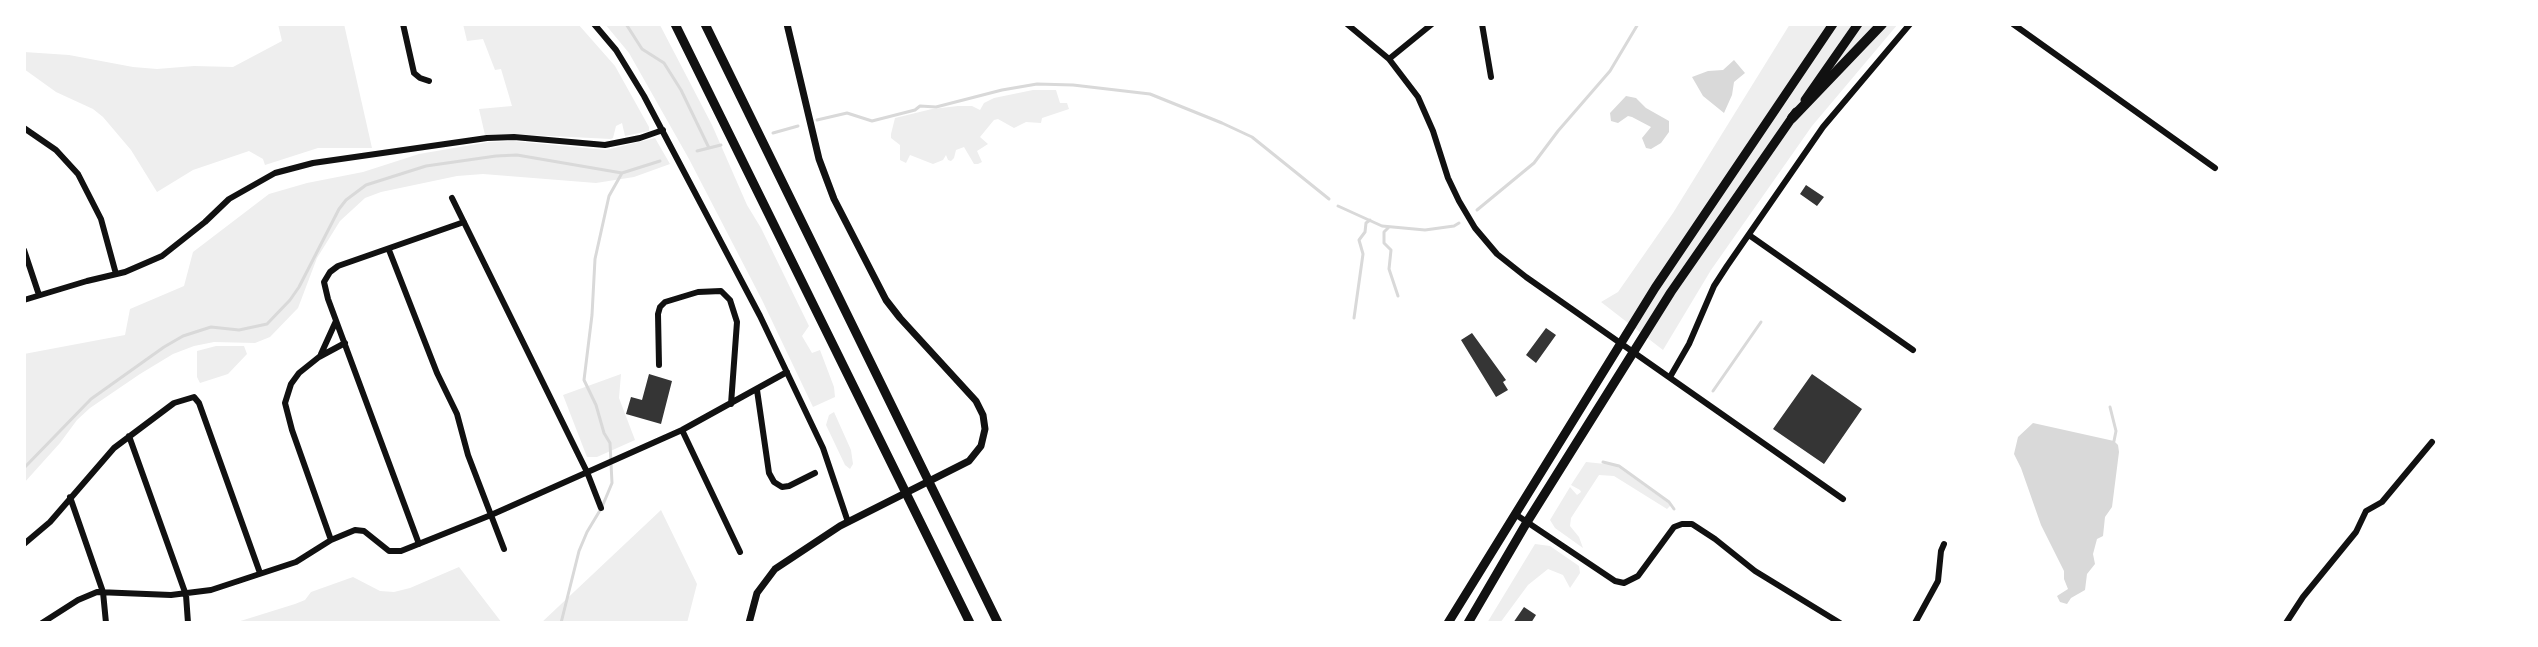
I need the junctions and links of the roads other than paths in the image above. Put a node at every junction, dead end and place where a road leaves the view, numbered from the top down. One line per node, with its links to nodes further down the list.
1 (403, 24): 16 (street)
2 (594, 24): 19 (street)
3 (675, 24): 46 (main road)
4 (705, 24): 45 (main road)
5 (787, 24): 45 (street)
6 (1347, 24): 14 (street)
7 (1432, 24): 14 (street)
8 (1482, 24): 15 (street)
9 (1833, 24): 31 (main road)
10 (1858, 24): 17 (main road)
11 (1882, 24): 17 (highway)
12 (1910, 24): 23 (street)
13 (2013, 24): 20 (street)
14 (1389, 59): 31 (street)
15 (1491, 77)
16 (429, 81)
17 (1792, 118): 33 (main road)
18 (24, 128): 26 (street)
19 (663, 130): 26 (street); 36 (street)
20 (2215, 168)
21 (452, 198): 22 (street)
22 (464, 222): 25 (street); 43 (street)
23 (1749, 235): 32 (street); 37 (street)
24 (24, 250): 27 (street)
25 (389, 250): 29 (street); 51 (street)
26 (116, 274): 27 (street)
27 (39, 295): 28 (street)
28 (24, 300)
29 (336, 321): 30 (street); 34 (street)
30 (345, 343): 34 (street); 56 (street)
31 (1620, 343): 33 (street); 50 (main road)
32 (1913, 350)
33 (1633, 352): 37 (street); 53 (main road)
34 (319, 357): 54 (street)
35 (659, 365): 39 (street)
36 (787, 372): 38 (street); 52 (street)
37 (1670, 377): 48 (street)
38 (757, 390): 39 (street); 44 (street)
39 (731, 404): 40 (street)
40 (682, 430): 43 (street); 59 (street)
41 (129, 436): 47 (street); 60 (street); 62 (street)
42 (2432, 442): 73 (street)
43 (587, 472): 49 (street); 51 (street)
44 (815, 473)
45 (929, 481): 46 (street); 69 (main road)
46 (905, 493): 52 (street); 68 (main road)
47 (70, 497): 55 (street); 61 (street)
48 (1843, 499)
49 (601, 508)
50 (1515, 514): 53 (street); 70 (main road)
51 (491, 515): 56 (street); 58 (street)
52 (848, 522): 67 (street)
53 (1527, 522): 71 (main road); 72 (street)
54 (331, 540): 56 (street); 60 (street)
55 (24, 544)
56 (419, 544)
57 (1944, 544): 63 (street)
58 (504, 549)
59 (740, 552)
60 (260, 573): 62 (street)
61 (103, 592): 62 (street); 64 (street); 65 (street)
62 (186, 595): 66 (street)
63 (1919, 622)
64 (42, 623)
65 (106, 623)
66 (188, 623)
67 (749, 623)
68 (970, 623)
69 (998, 623)
70 (1448, 623)
71 (1468, 623)
72 (1840, 623)
73 (2286, 623)

